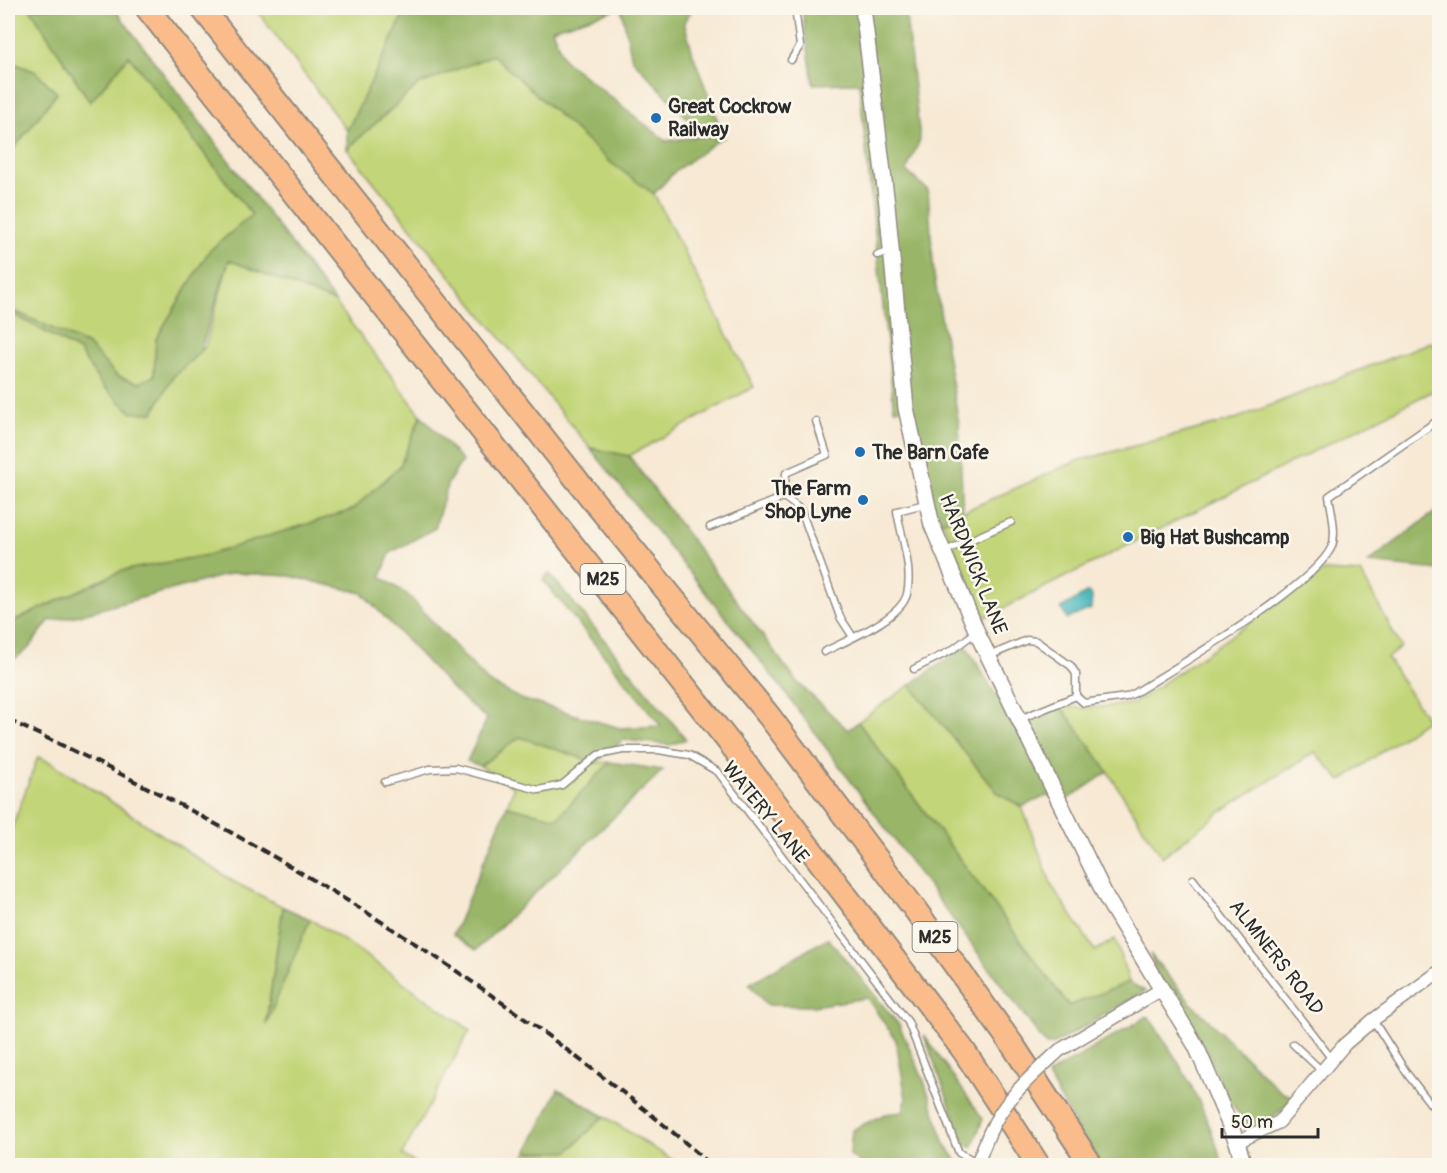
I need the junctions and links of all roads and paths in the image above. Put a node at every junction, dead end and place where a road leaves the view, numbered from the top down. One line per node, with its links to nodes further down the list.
1 (147, 8): 31 (highway, M25)
2 (202, 8): 32 (highway, M25)
3 (795, 8): 5 (lane)
4 (863, 8): 9 (street, HARDWICK LANE)
5 (791, 60)
6 (816, 421): 8 (lane)
7 (1440, 422): 18 (lane)
8 (784, 497): 11 (lane); 14 (lane)
9 (926, 504): 12 (street, HARDWICK LANE); 14 (lane)
10 (1011, 522): 12 (lane)
11 (710, 527)
12 (942, 552): 13 (street, HARDWICK LANE)
13 (977, 632): 16 (street, HARDWICK LANE); 17 (lane)
14 (853, 637): 15 (lane)
15 (824, 652)
16 (989, 657): 18 (lane); 19 (street, HARDWICK LANE)
17 (914, 669)
18 (1076, 696): 19 (lane)
19 (1019, 719): 23 (street, HARDWICK LANE)
20 (385, 782): 30 (lane, WATERY LANE)
21 (1193, 879): 26 (lane, ALMNERS ROAD)
22 (1440, 971): 24 (street)
23 (1162, 989): 29 (street, HARDWICK LANE); 30 (street, bridge)
24 (1373, 1020): 26 (street); 28 (lane)
25 (1293, 1044): 27 (lane)
26 (1331, 1058): 27 (street)
27 (1322, 1071): 29 (street)
28 (1440, 1116)
29 (1237, 1142): 33 (street, HARDWICK LANE)
30 (976, 1164)
31 (1038, 1166)
32 (1092, 1166)
33 (1244, 1166)

